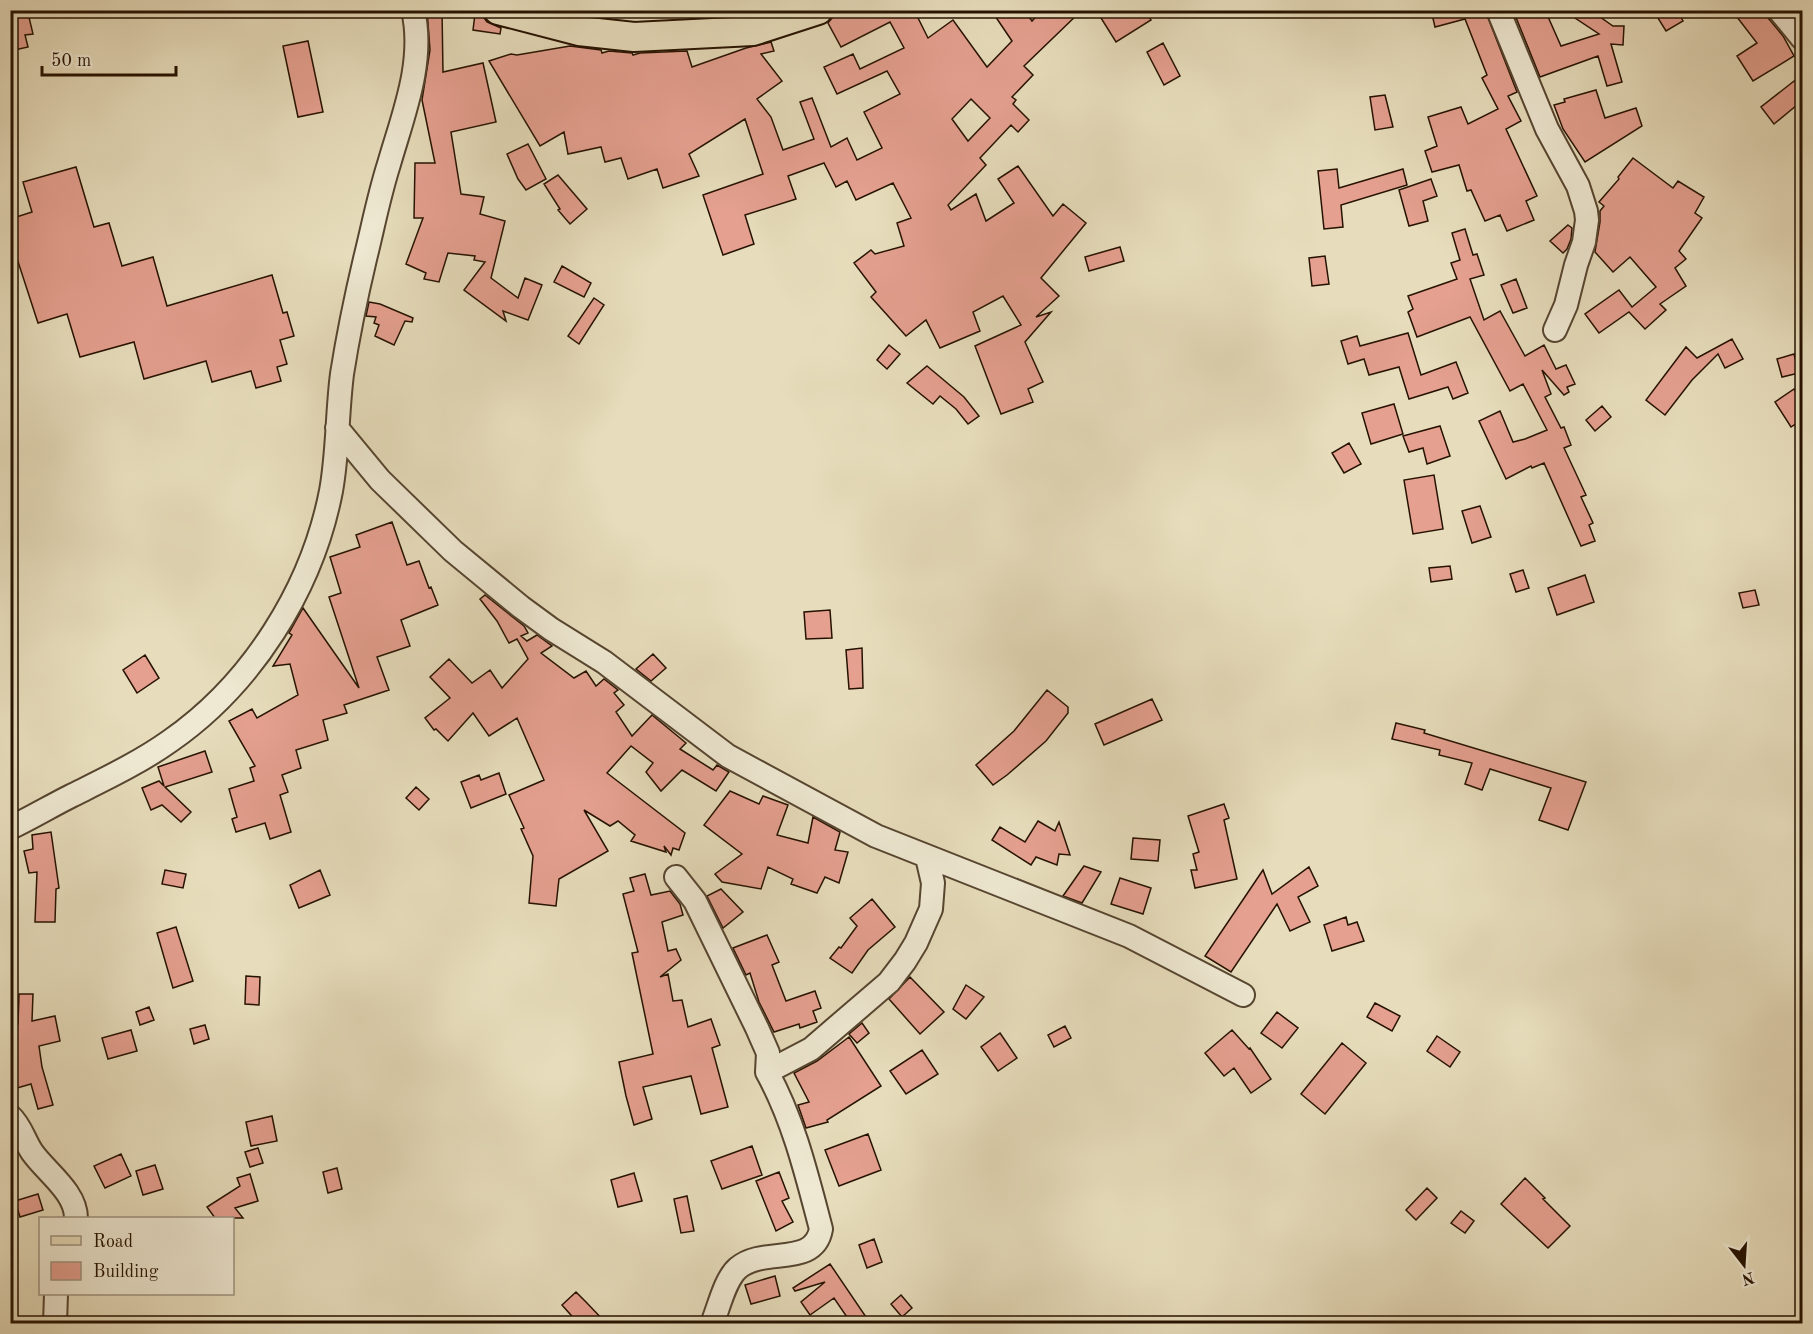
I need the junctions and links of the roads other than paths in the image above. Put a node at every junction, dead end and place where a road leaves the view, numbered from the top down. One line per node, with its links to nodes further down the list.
1 (413, 10): 8 (street)
2 (498, 10): 3 (main road)
3 (818, 10)
4 (1498, 10): 7 (street)
5 (1779, 10): 6 (street)
6 (1803, 38)
7 (1555, 330)
8 (337, 428): 9 (street); 10 (street)
9 (10, 828)
10 (927, 857): 12 (street); 13 (street)
11 (676, 877): 13 (street)
12 (1243, 995)
13 (767, 1072): 18 (street)
14 (10, 1116): 15 (street)
15 (76, 1217)
16 (56, 1295): 17 (street)
17 (55, 1323)
18 (712, 1323)

